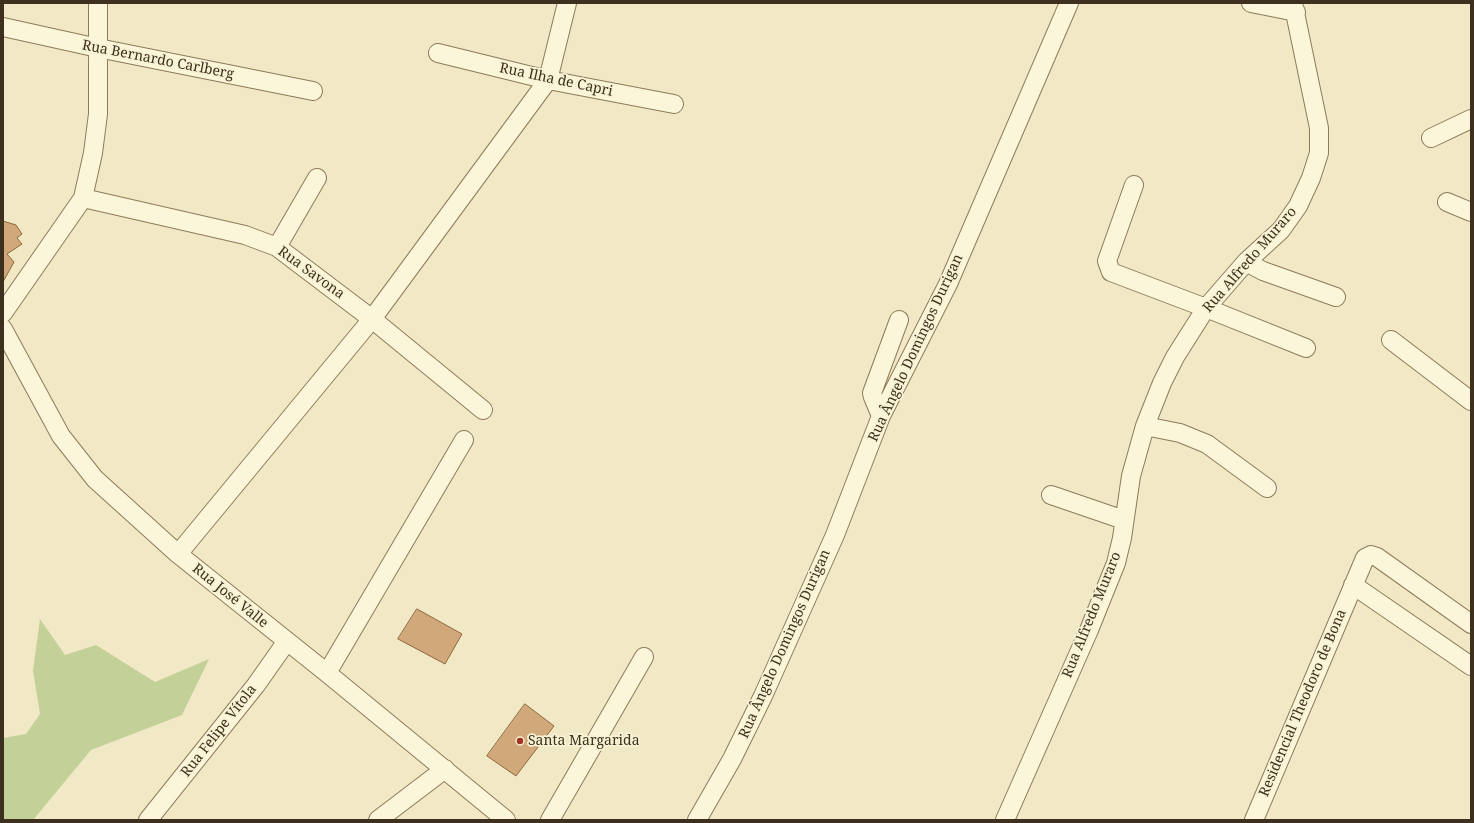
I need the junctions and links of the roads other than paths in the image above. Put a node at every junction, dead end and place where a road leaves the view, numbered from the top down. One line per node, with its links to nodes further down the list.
1 (98, 3): 7 (street)
2 (567, 3): 9 (street)
3 (1069, 3): 31 (street, Rua Ângelo Domingos Durigan)
4 (1251, 3): 5 (street)
5 (1294, 7): 20 (street, Rua Alfredo Muraro)
6 (3, 27): 7 (street, Rua Bernardo Carlberg)
7 (98, 48): 10 (street, Rua Bernardo Carlberg); 16 (street)
8 (438, 53): 9 (street, Rua Ilha de Capri)
9 (548, 80): 11 (street, Rua Ilha de Capri); 24 (street)
10 (313, 91)
11 (674, 104)
12 (1471, 118): 13 (street)
13 (1431, 138)
14 (317, 178): 19 (street)
15 (1134, 185): 22 (street)
16 (83, 198): 19 (street, Rua Savona); 23 (street)
17 (1447, 202): 18 (street)
18 (1471, 212)
19 (277, 247): 24 (street, Rua Savona)
20 (1246, 262): 21 (street); 22 (street, Rua Alfredo Muraro)
21 (1336, 297)
22 (1206, 308): 28 (street); 32 (street, Rua Alfredo Muraro)
23 (3, 313)
24 (372, 318): 30 (street, Rua Savona); 37 (street)
25 (899, 320): 31 (street)
26 (3, 329): 37 (street, Rua José Valle)
27 (1391, 340): 29 (street)
28 (1306, 348)
29 (1471, 401)
30 (483, 410)
31 (881, 416): 49 (street, Rua Ângelo Domingos Durigan)
32 (1145, 426): 34 (street); 36 (street, Rua Alfredo Muraro)
33 (464, 440): 43 (street)
34 (1267, 488)
35 (1051, 495): 36 (street)
36 (1124, 520): 50 (street, Rua Alfredo Muraro)
37 (178, 554): 40 (street, Rua José Valle)
38 (1353, 585): 39 (street, Residencial Theodoro de Bona); 42 (street); 51 (street, Residencial Theodoro de Bona)
39 (1471, 624)
40 (287, 641): 43 (street, Rua José Valle); 45 (street, Rua Felipe Vítola)
41 (644, 657): 48 (street)
42 (1471, 666)
43 (327, 673): 44 (street, Rua José Valle)
44 (445, 769): 46 (street); 47 (street, Rua José Valle)
45 (148, 820)
46 (378, 820)
47 (506, 820)
48 (550, 820)
49 (697, 820)
50 (1005, 820)
51 (1254, 820)

